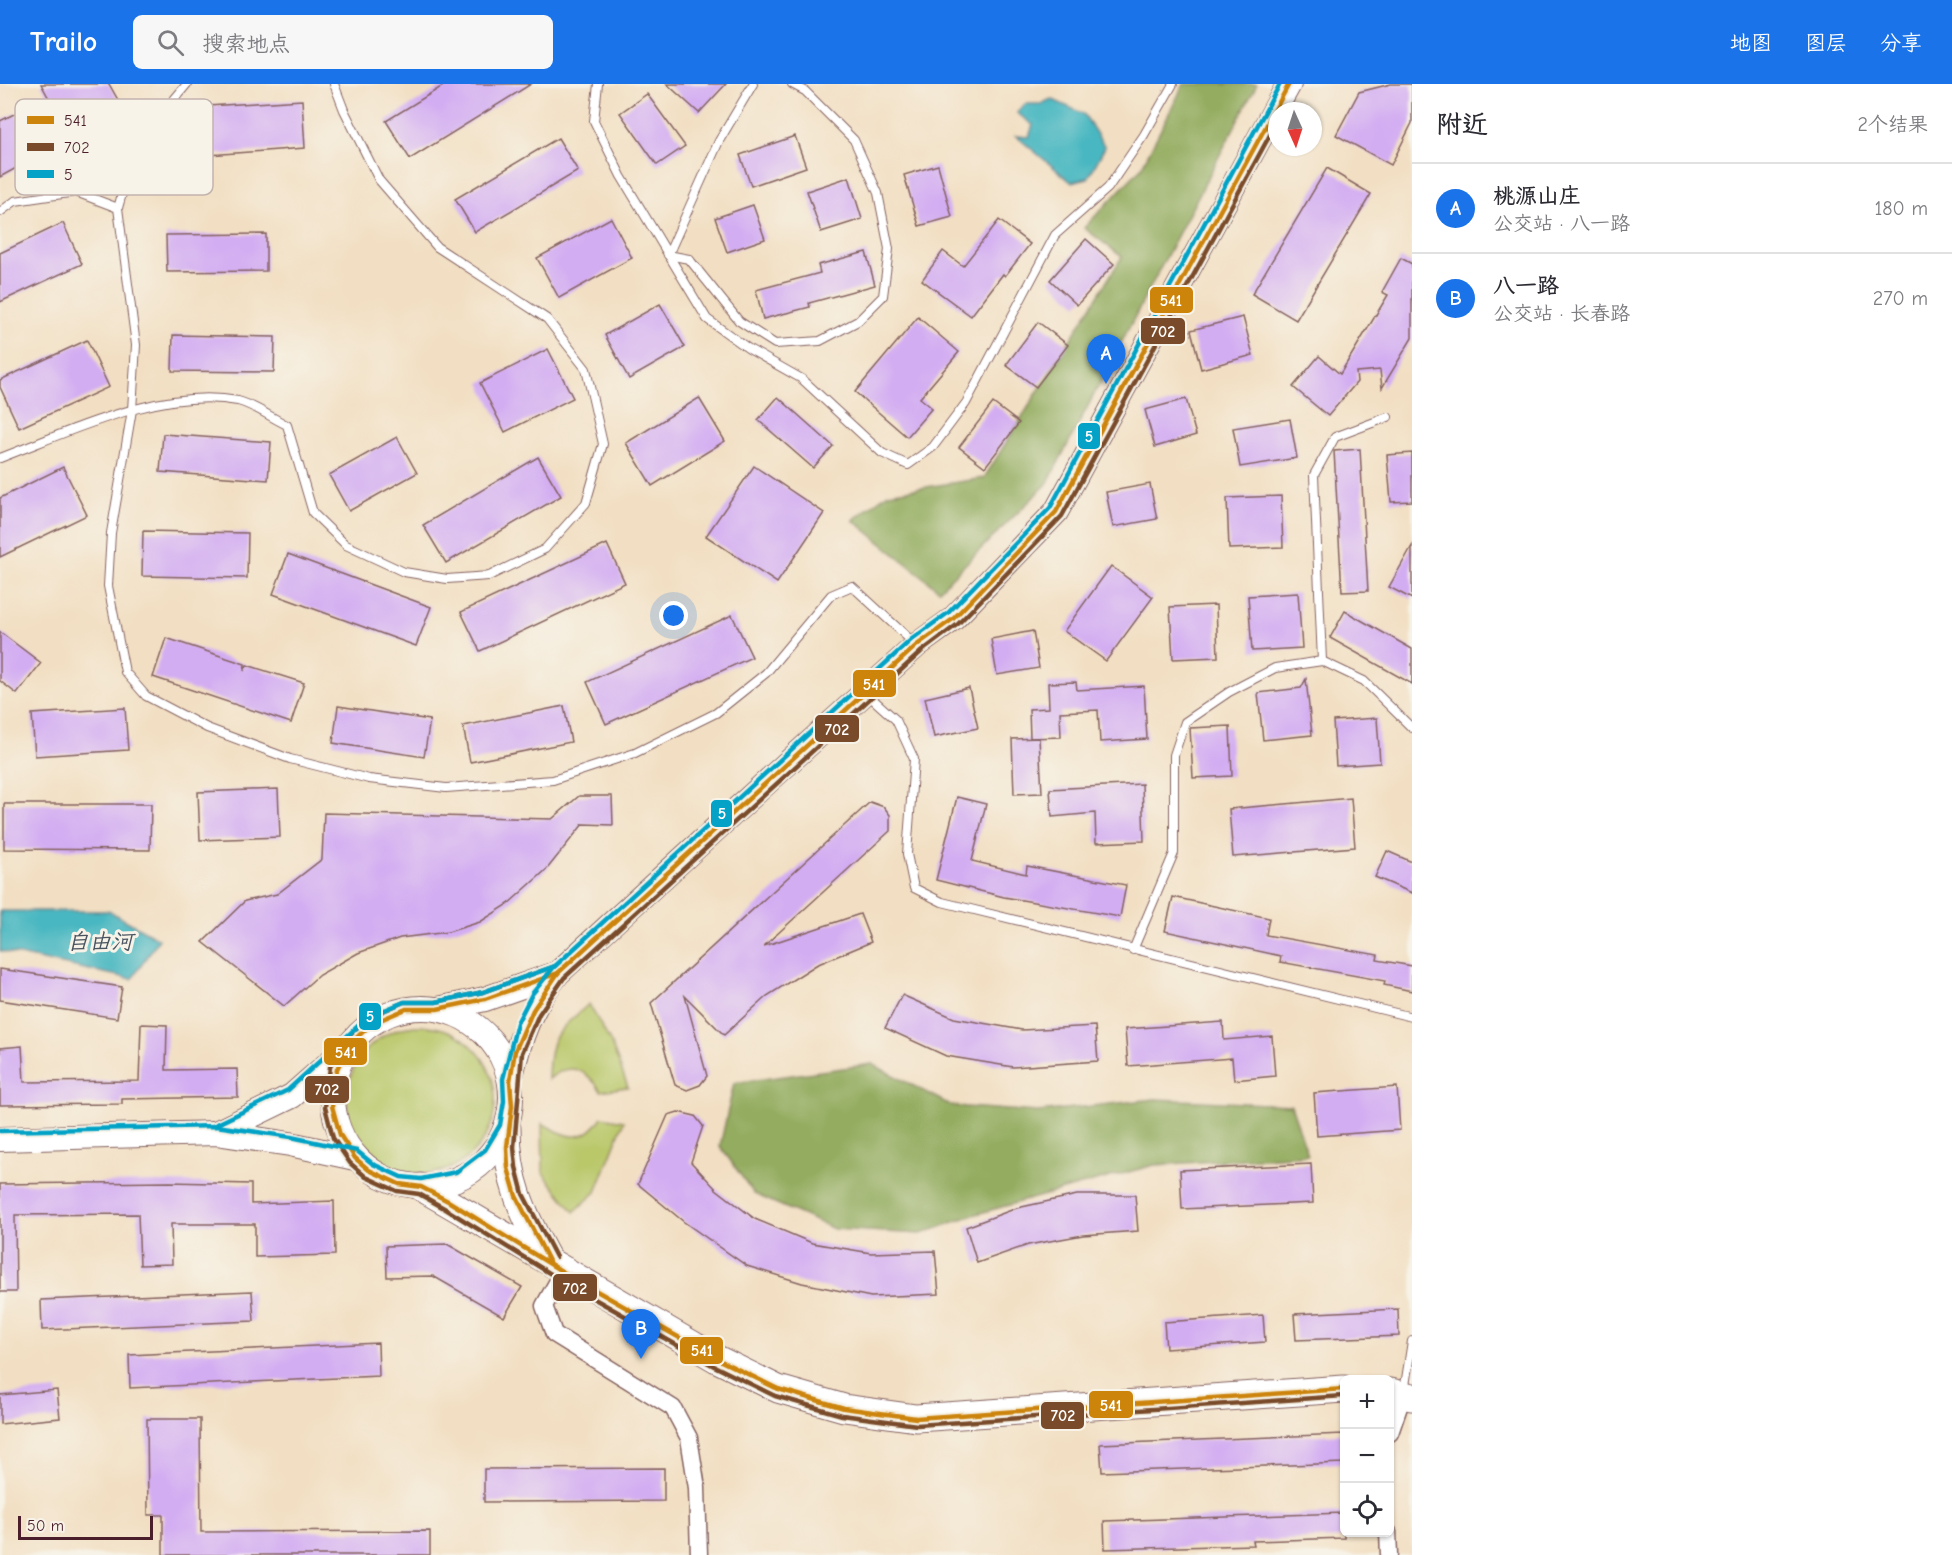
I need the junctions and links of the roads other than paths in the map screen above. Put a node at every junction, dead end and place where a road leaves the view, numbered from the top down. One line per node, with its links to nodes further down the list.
1 (187, 84): 8 (lane)
2 (334, 84): 15 (lane)
3 (598, 84): 14 (lane)
4 (753, 84): 14 (lane)
5 (792, 84): 14 (lane)
6 (1173, 84): 14 (lane)
7 (1289, 84): 18 (main road)
8 (174, 99)
9 (56, 195): 13 (lane)
10 (84, 195): 12 (lane)
11 (122, 195): 12 (lane)
12 (118, 208): 15 (lane)
13 (0, 212)
14 (668, 255)
15 (132, 410): 17 (lane); 18 (lane)
16 (1388, 417): 19 (lane)
17 (0, 458)
18 (916, 645): 20 (main road)
19 (1322, 661): 21 (lane); 22 (lane)
20 (865, 692): 22 (lane); 23 (main road)
21 (1412, 728)
22 (1133, 950): 25 (lane)
23 (558, 973): 24 (main road); 27 (main road)
24 (437, 1009): 26 (main road); 27 (main road)
25 (1412, 1017)
26 (349, 1045): 29 (main road); 31 (main road)
27 (510, 1080): 28 (main road)
28 (507, 1128): 32 (main road); 33 (main road)
29 (216, 1133): 30 (main road); 31 (main road)
30 (0, 1139)
31 (356, 1158): 32 (main road)
32 (421, 1187): 33 (main road)
33 (556, 1266): 35 (main road); 39 (street)
34 (1412, 1341): 36 (lane)
35 (1340, 1389)
36 (1402, 1395): 37 (street)
37 (1390, 1429)
38 (1388, 1537): 40 (street)
39 (699, 1555)
40 (1389, 1555)

